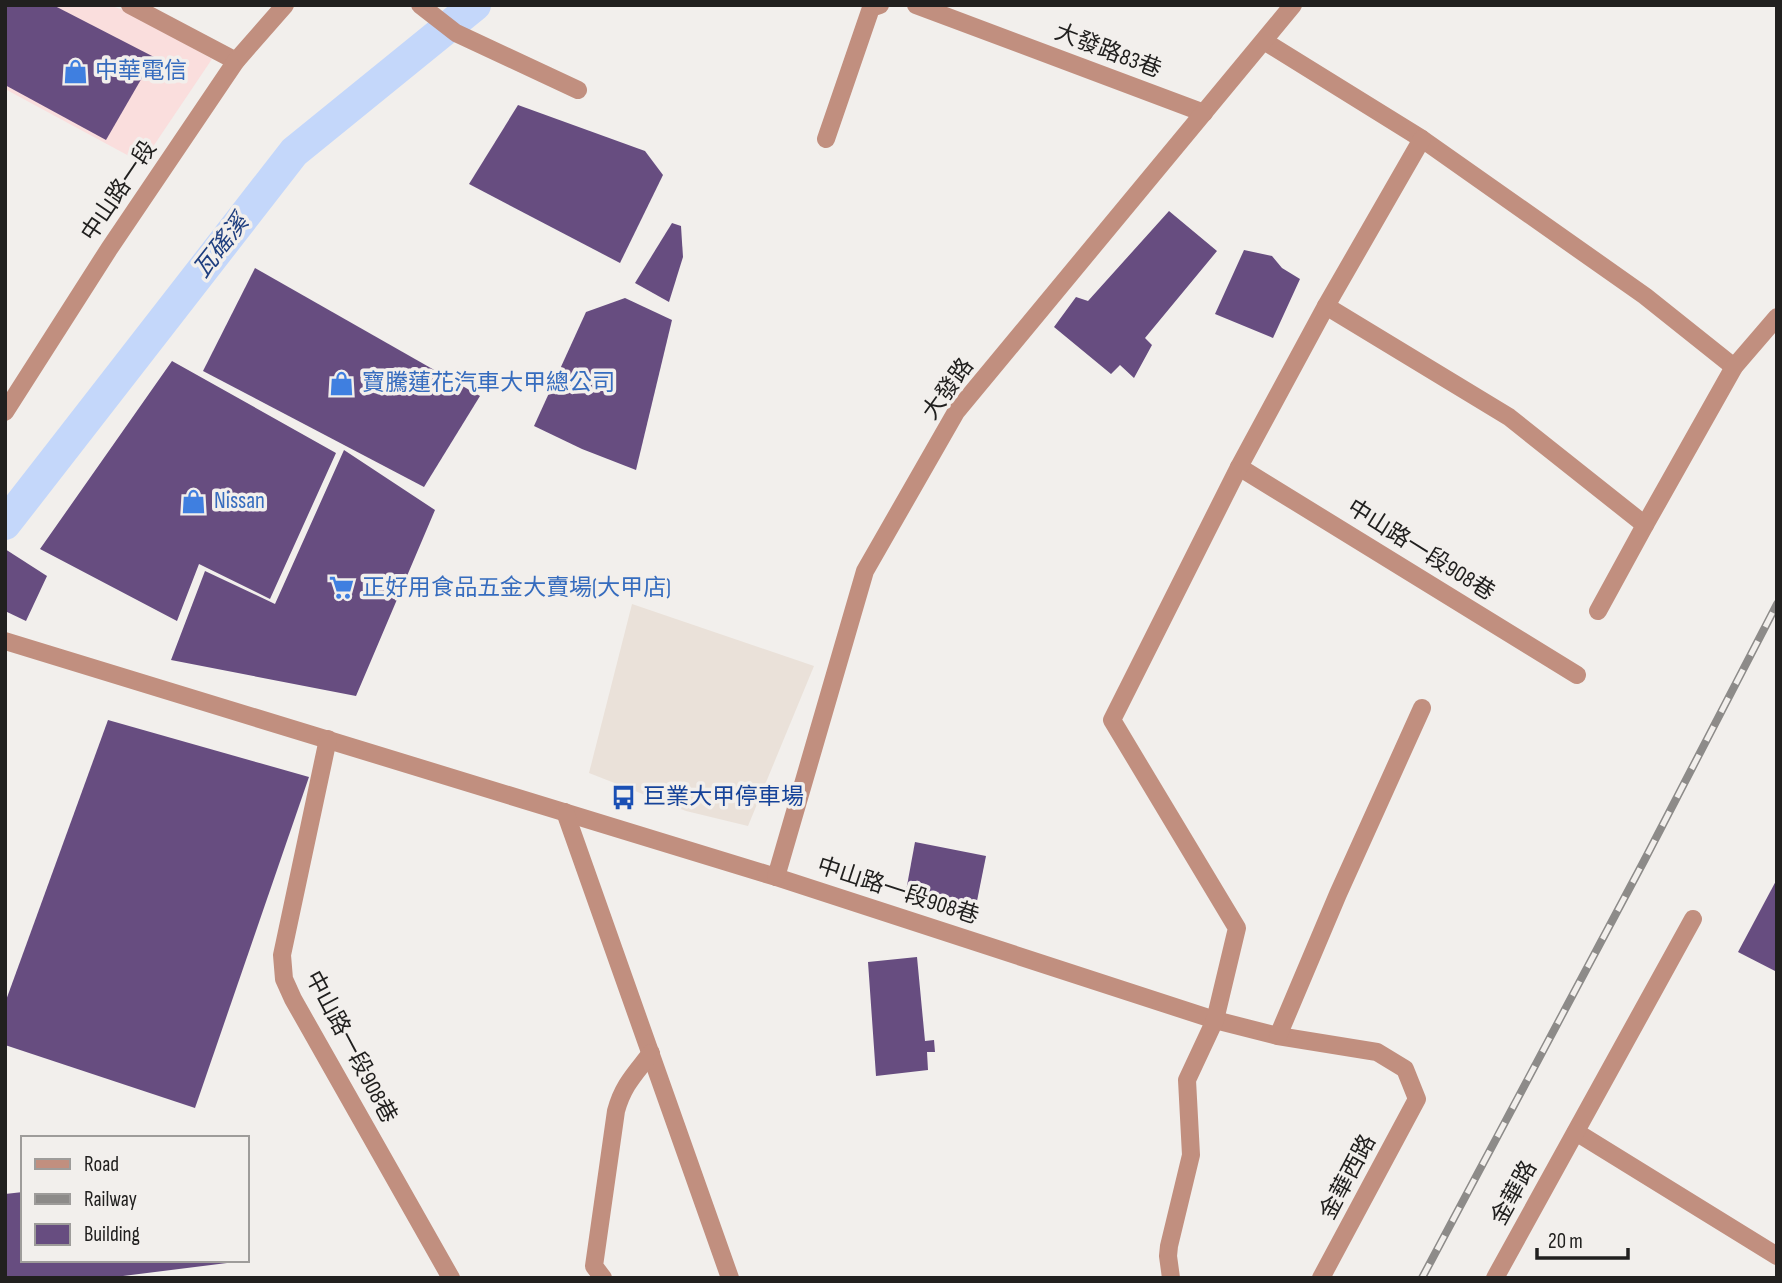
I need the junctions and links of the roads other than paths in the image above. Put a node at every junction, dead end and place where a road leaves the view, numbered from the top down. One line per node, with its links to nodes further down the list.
1 (130, 5): 8 (street)
2 (285, 5): 8 (street, 中山路一段)
3 (880, 5): 11 (street)
4 (916, 5): 10 (street, 大發路83巷)
5 (1293, 5): 7 (street, 大發路)
6 (427, 11): 9 (street)
7 (1264, 41): 10 (street, 大發路); 12 (street)
8 (236, 61): 16 (street, 中山路一段)
9 (578, 90)
10 (1204, 113): 25 (street, 大發路)
11 (826, 139)
12 (1422, 139): 13 (street); 15 (street)
13 (1326, 306): 17 (street); 18 (street)
14 (1777, 317): 15 (street)
15 (1734, 367): 18 (street)
16 (5, 412)
17 (1239, 467): 21 (street, 中山路一段908巷); 27 (street)
18 (1644, 525): 19 (street)
19 (1598, 611)
20 (5, 641): 23 (street, 中山路一段908巷)
21 (1577, 675)
22 (1422, 708): 28 (street)
23 (328, 739): 24 (street, 中山路一段908巷); 34 (street, 中山路一段908巷)
24 (565, 812): 25 (street, 中山路一段908巷); 29 (street)
25 (776, 877): 27 (street, 中山路一段908巷)
26 (1693, 919): 31 (street, 金華路)
27 (1215, 1020): 28 (street, 中山路一段908巷); 36 (street)
28 (1278, 1036): 30 (street, 中山路一段908巷)
29 (651, 1053): 33 (street); 35 (street)
30 (1417, 1099): 37 (street, 金華西路)
31 (1576, 1132): 32 (street); 38 (street, 金華路)
32 (1777, 1256)
33 (596, 1274)
34 (447, 1276)
35 (730, 1278)
36 (1171, 1278)
37 (1321, 1278)
38 (1495, 1278)

